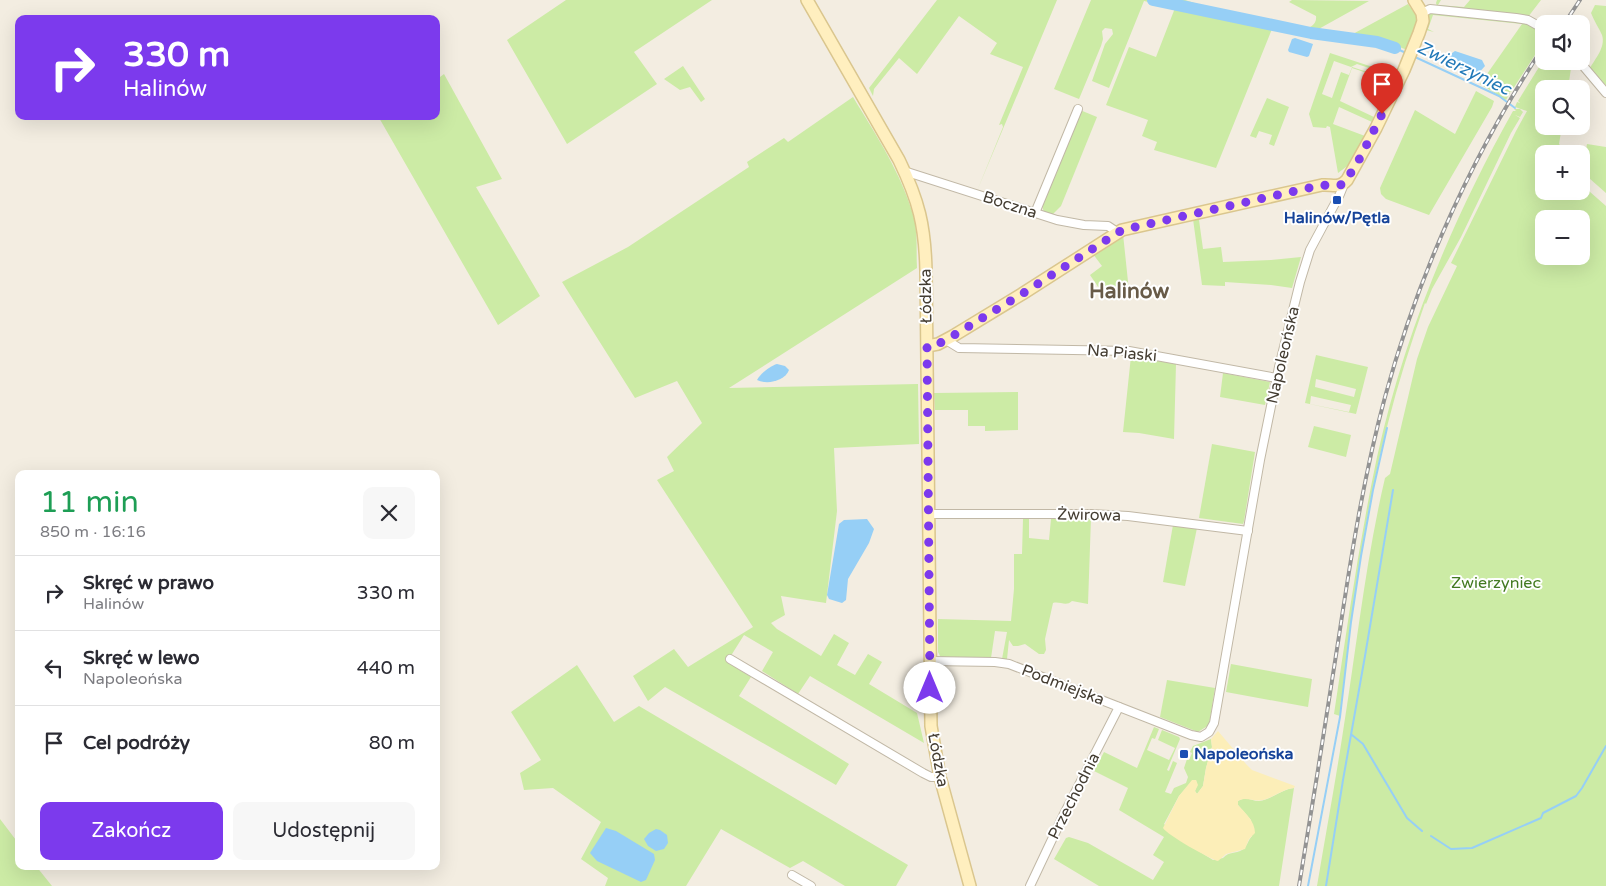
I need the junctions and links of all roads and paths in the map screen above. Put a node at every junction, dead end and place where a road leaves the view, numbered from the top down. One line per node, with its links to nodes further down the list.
1 (807, 0): 8 (main road, Łódzka)
2 (1414, 0): 3 (main road)
3 (1426, 11): 4 (street); 9 (main road)
4 (1535, 23)
5 (1587, 70): 6 (street)
6 (1606, 93)
7 (1078, 109): 10 (street)
8 (904, 170): 10 (street, Boczna); 13 (main road, Łódzka)
9 (1339, 185): 11 (main road); 14 (street, Napoleońska)
10 (1035, 213): 11 (street, Boczna)
11 (1117, 232): 12 (main road)
12 (950, 338): 13 (main road); 14 (street, Na Piaski)
13 (927, 346): 15 (main road, Łódzka)
14 (1277, 378): 16 (street, Napoleońska)
15 (928, 514): 16 (street, Żwirowa); 18 (main road, Łódzka)
16 (1248, 531): 20 (street, Napoleońska)
17 (730, 659): 21 (street)
18 (930, 661): 19 (street, Podmiejska); 21 (main road, Łódzka)
19 (1119, 707): 20 (street, Podmiejska); 25 (street, Przechodnia)
20 (1191, 735)
21 (940, 777): 24 (main road, Łódzka)
22 (792, 875): 23 (street)
23 (812, 886)
24 (970, 886)
25 (1030, 886)

